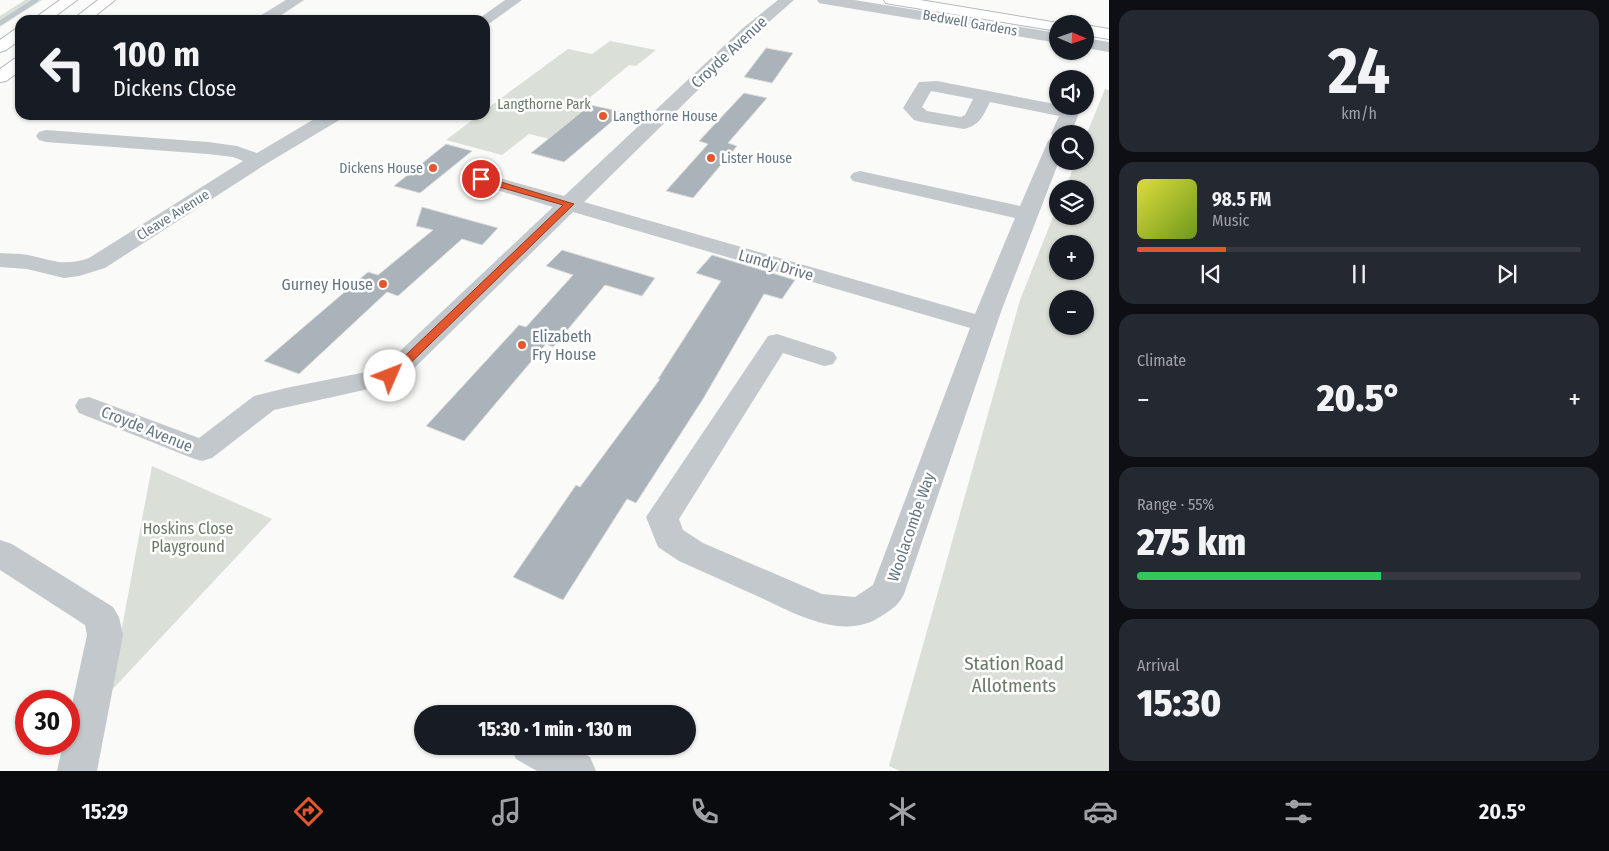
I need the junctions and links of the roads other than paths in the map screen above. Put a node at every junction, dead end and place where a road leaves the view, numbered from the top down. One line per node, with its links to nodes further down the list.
1 (70, 0): 8 (main road)
2 (108, 0): 9 (main road)
3 (297, 0): 10 (street)
4 (515, 0): 11 (street)
5 (787, 0): 30 (street, Croyde Avenue)
6 (824, 0): 16 (street, Bedwell Gardens)
7 (890, 0): 12 (main road)
8 (48, 15)
9 (87, 15)
10 (272, 15)
11 (490, 17)
12 (1049, 25)
13 (1094, 32): 14 (main road)
14 (1109, 34)
15 (15, 36): 18 (main road)
16 (1049, 36)
17 (1094, 44): 19 (street)
18 (0, 47)
19 (1109, 47)
20 (15, 66): 21 (main road)
21 (0, 77)
22 (984, 96): 24 (street)
23 (326, 120): 26 (street, Cleave Avenue)
24 (1065, 125)
25 (46, 136): 26 (street)
26 (259, 160): 32 (street, Cleave Avenue)
27 (1049, 162): 31 (street, Woolacombe Way)
28 (860, 177): 31 (street)
29 (481, 179): 30 (street, Lundy Drive)
30 (569, 204): 33 (street, Lundy Drive); 35 (street, Croyde Avenue)
31 (1026, 214): 33 (street, Woolacombe Way)
32 (0, 260)
33 (983, 324): 34 (street, Woolacombe Way)
34 (824, 358)
35 (89, 406)
36 (0, 553): 38 (street)
37 (547, 755): 39 (street)
38 (77, 771)
39 (576, 771)

